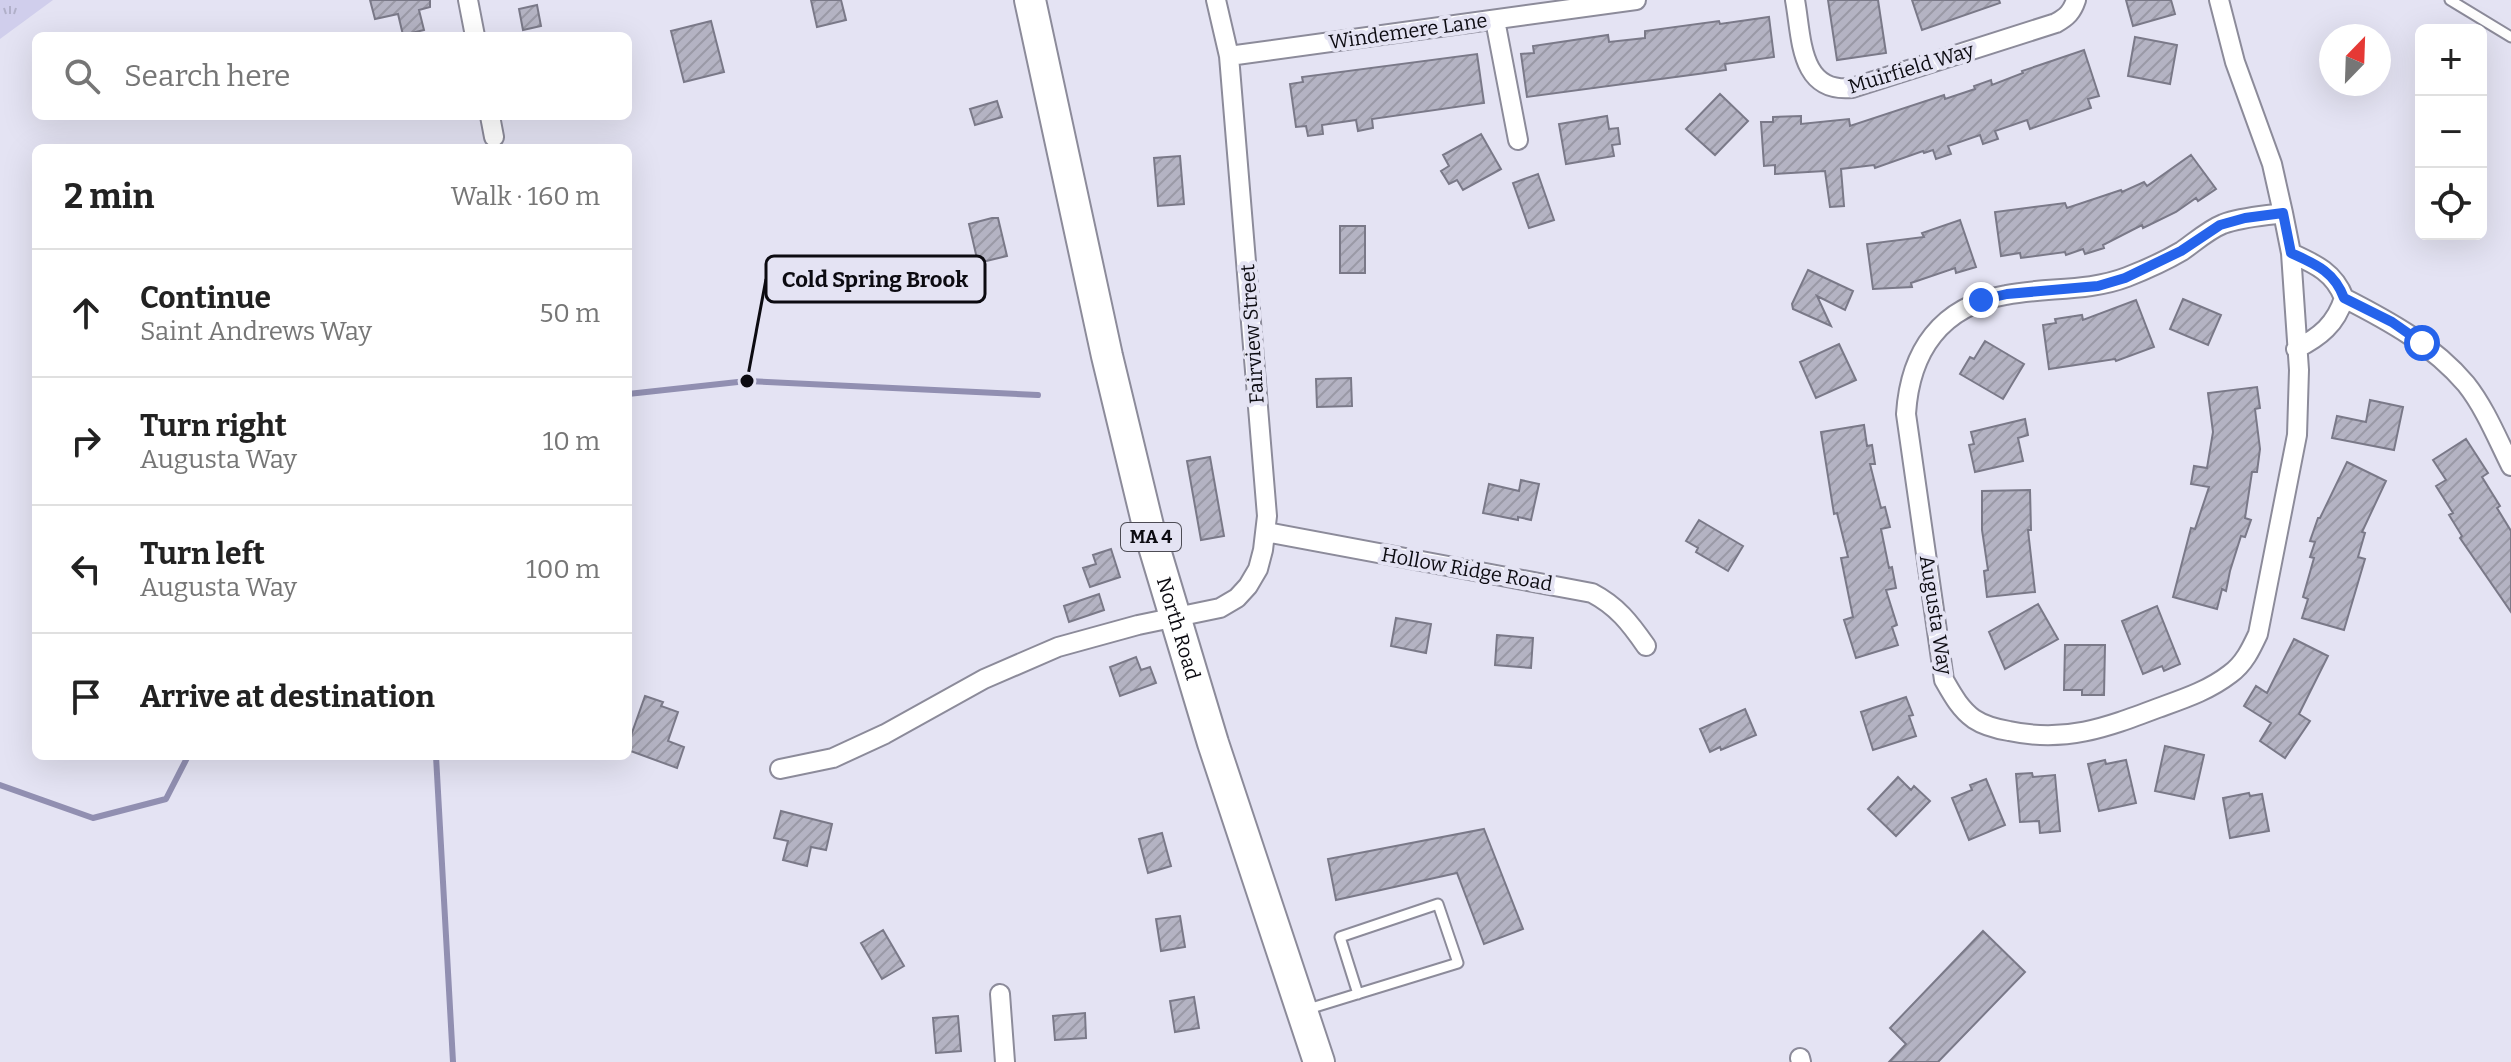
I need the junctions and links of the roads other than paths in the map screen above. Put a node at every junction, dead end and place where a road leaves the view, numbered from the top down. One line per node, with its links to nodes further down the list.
1 (468, 0): 10 (street)
2 (1030, 0): 22 (main road, North Road / MA 4)
3 (1216, 0): 12 (street, Fairview Street)
4 (1636, 0): 9 (street, Windemere Lane)
5 (1795, 0): 6 (street, Muirfield Way)
6 (2076, 0)
7 (2219, 0): 16 (street, Augusta Way)
8 (2450, 0): 11 (lane)
9 (1495, 20): 12 (street, Windemere Lane); 15 (street)
10 (474, 32)
11 (2511, 37)
12 (1229, 56): 21 (street, Fairview Street)
13 (491, 120): 14 (street)
14 (494, 137)
15 (1518, 140)
16 (2283, 213): 17 (street, Augusta Way); 19 (street, Augusta Way)
17 (2291, 253): 18 (street); 19 (street, Augusta Way)
18 (2344, 298): 19 (street); 20 (street)
19 (2296, 349)
20 (2511, 466)
21 (1266, 532): 22 (street, Fairview Street); 23 (street, Hollow Ridge Road)
22 (1176, 618): 24 (street, Fairview Street); 27 (main road, North Road / MA 4)
23 (1646, 646)
24 (780, 769)
25 (1000, 994): 28 (street)
26 (1358, 994): 26 (lane); 27 (lane)
27 (1301, 1011): 29 (main road, North Road / MA 4)
28 (1005, 1062)
29 (1319, 1062)

